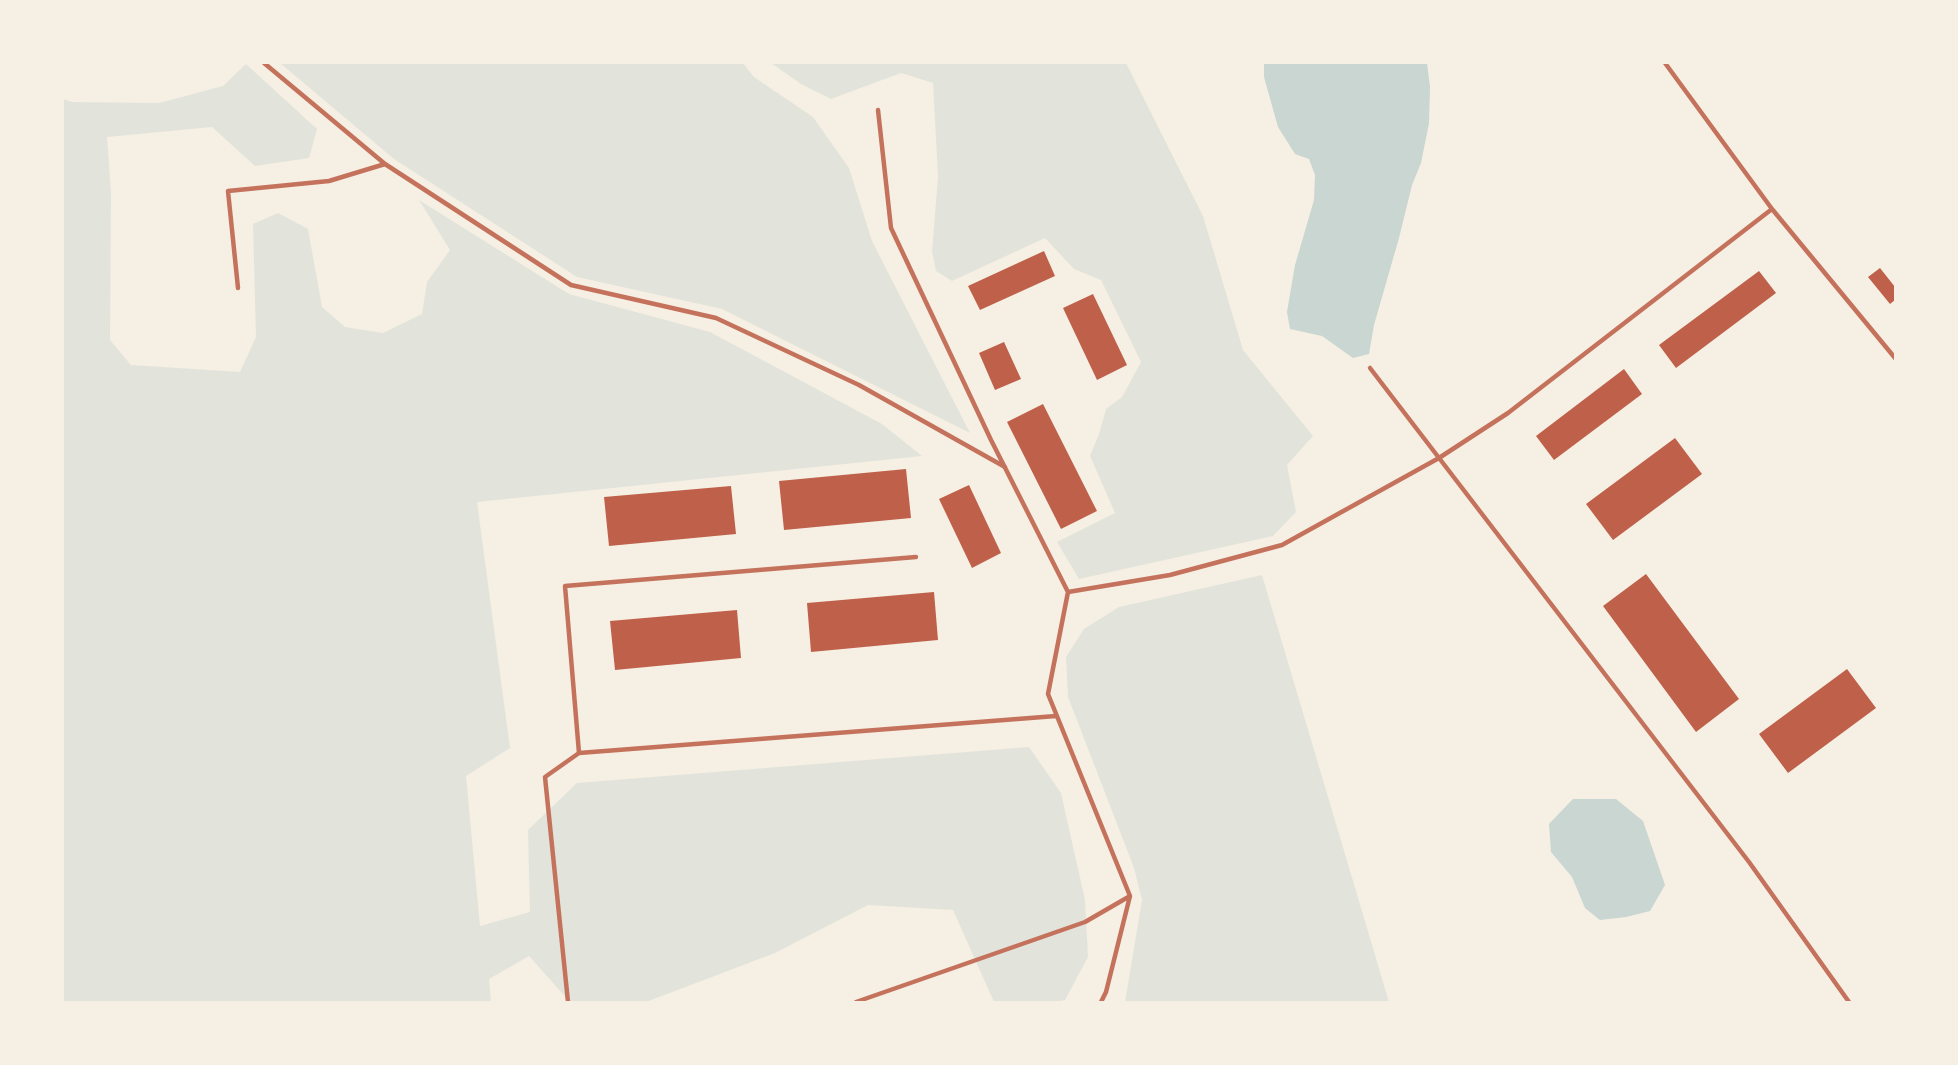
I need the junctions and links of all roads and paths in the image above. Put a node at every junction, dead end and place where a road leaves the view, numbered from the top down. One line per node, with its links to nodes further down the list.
1 (264, 63): 4 (lane)
2 (1665, 63): 5 (lane)
3 (878, 110): 10 (lane)
4 (385, 164): 6 (lane); 10 (lane)
5 (1772, 209): 7 (lane); 9 (lane)
6 (238, 288)
7 (1895, 358)
8 (1370, 368): 9 (lane)
9 (1439, 458): 12 (lane); 19 (lane)
10 (1005, 467): 12 (lane)
11 (915, 557): 14 (lane)
12 (1068, 592): 13 (lane)
13 (1056, 716): 14 (lane); 15 (lane)
14 (579, 753): 16 (lane)
15 (1130, 896): 17 (lane); 18 (lane)
16 (568, 1002)
17 (856, 1002)
18 (1101, 1002)
19 (1849, 1002)

